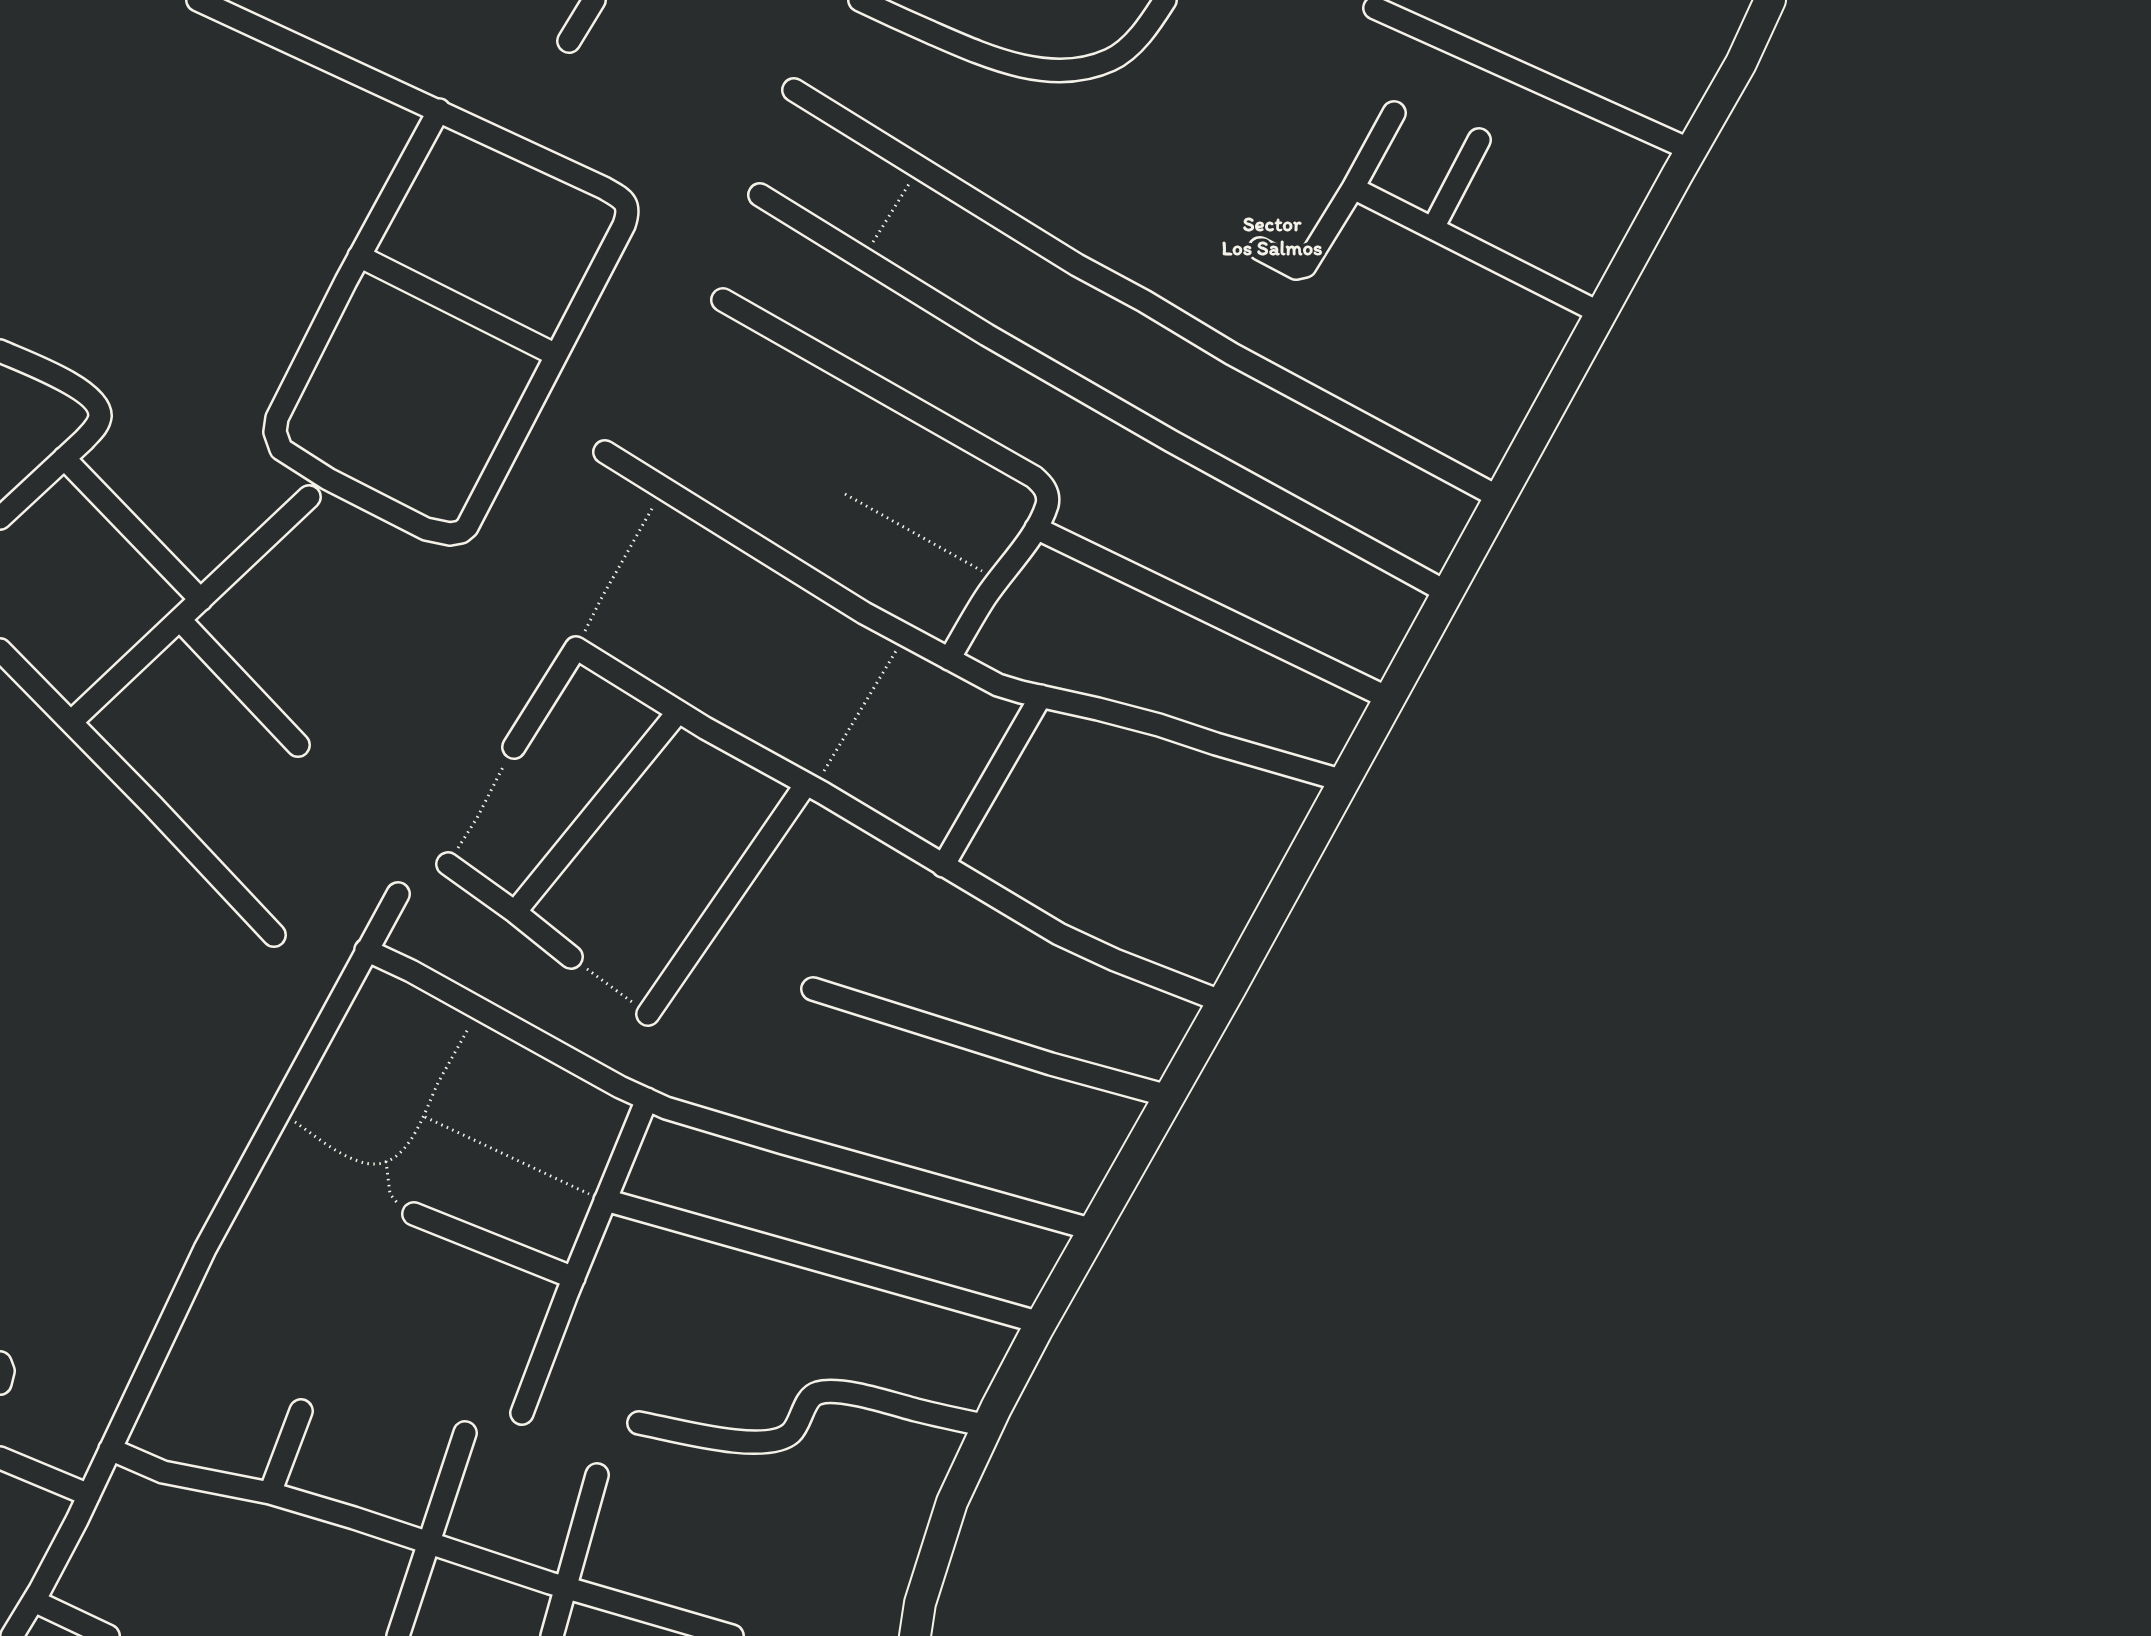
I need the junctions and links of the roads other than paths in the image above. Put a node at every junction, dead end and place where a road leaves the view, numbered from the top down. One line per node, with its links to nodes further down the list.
1 (198, 0): 9 (street)
2 (594, 0): 7 (street)
3 (860, 0): 4 (street)
4 (1165, 0)
5 (1770, 0): 12 (street)
6 (1375, 8): 12 (street)
7 (569, 41)
8 (794, 90): 25 (street)
9 (439, 110): 17 (street); 21 (street)
10 (1394, 113): 13 (street)
11 (1479, 140): 15 (street)
12 (1692, 150): 19 (street)
13 (1353, 188): 15 (street); 16 (street)
14 (760, 195): 28 (street)
15 (1433, 228): 19 (street)
16 (1260, 249)
17 (359, 256): 21 (street); 21 (street)
18 (723, 300): 27 (street)
19 (1602, 314): 25 (street)
20 (0, 351): 23 (street)
21 (556, 355)
22 (604, 452): 32 (street)
23 (64, 458): 26 (street); 29 (street)
24 (309, 497): 29 (street)
25 (1500, 498): 28 (street)
26 (0, 518)
27 (1036, 528): 32 (street); 34 (street)
28 (1448, 593): 34 (street)
29 (201, 600): 30 (street)
30 (180, 620): 36 (street); 37 (street)
31 (0, 650): 36 (street)
32 (950, 659): 33 (street)
33 (1041, 696): 39 (street); 42 (street)
34 (1390, 699): 39 (street)
35 (678, 712): 38 (street); 40 (street); 44 (street)
36 (71, 723): 45 (street)
37 (298, 745)
38 (514, 747)
39 (1344, 781): 49 (street)
40 (810, 786): 42 (street); 50 (street)
41 (448, 864): 44 (street)
42 (943, 866): 49 (street)
43 (398, 894): 46 (street)
44 (515, 912): 47 (street)
45 (274, 935)
46 (366, 950): 52 (street); 65 (street)
47 (571, 957)
48 (813, 989): 51 (street)
49 (1223, 1002): 51 (street)
50 (648, 1014)
51 (1168, 1096): 55 (street)
52 (647, 1099): 53 (street); 55 (street)
53 (605, 1200): 56 (street); 57 (street)
54 (414, 1214): 56 (street)
55 (1094, 1230): 57 (street)
56 (574, 1278): 61 (street)
57 (1041, 1323): 63 (street)
58 (0, 1364): 59 (street)
59 (0, 1383)
60 (301, 1411): 68 (street)
61 (522, 1413)
62 (639, 1423): 63 (street)
63 (988, 1426): 78 (street)
64 (465, 1433): 70 (street)
65 (110, 1449): 68 (street); 69 (street)
66 (0, 1458): 69 (street)
67 (597, 1475): 71 (street)
68 (270, 1493): 70 (street)
69 (89, 1495): 72 (street)
70 (429, 1543): 71 (street); 75 (street)
71 (565, 1588): 76 (street); 77 (street)
72 (34, 1601): 73 (street); 74 (street)
73 (12, 1636)
74 (108, 1636)
75 (398, 1636)
76 (552, 1636)
77 (732, 1636)
78 (915, 1636)

